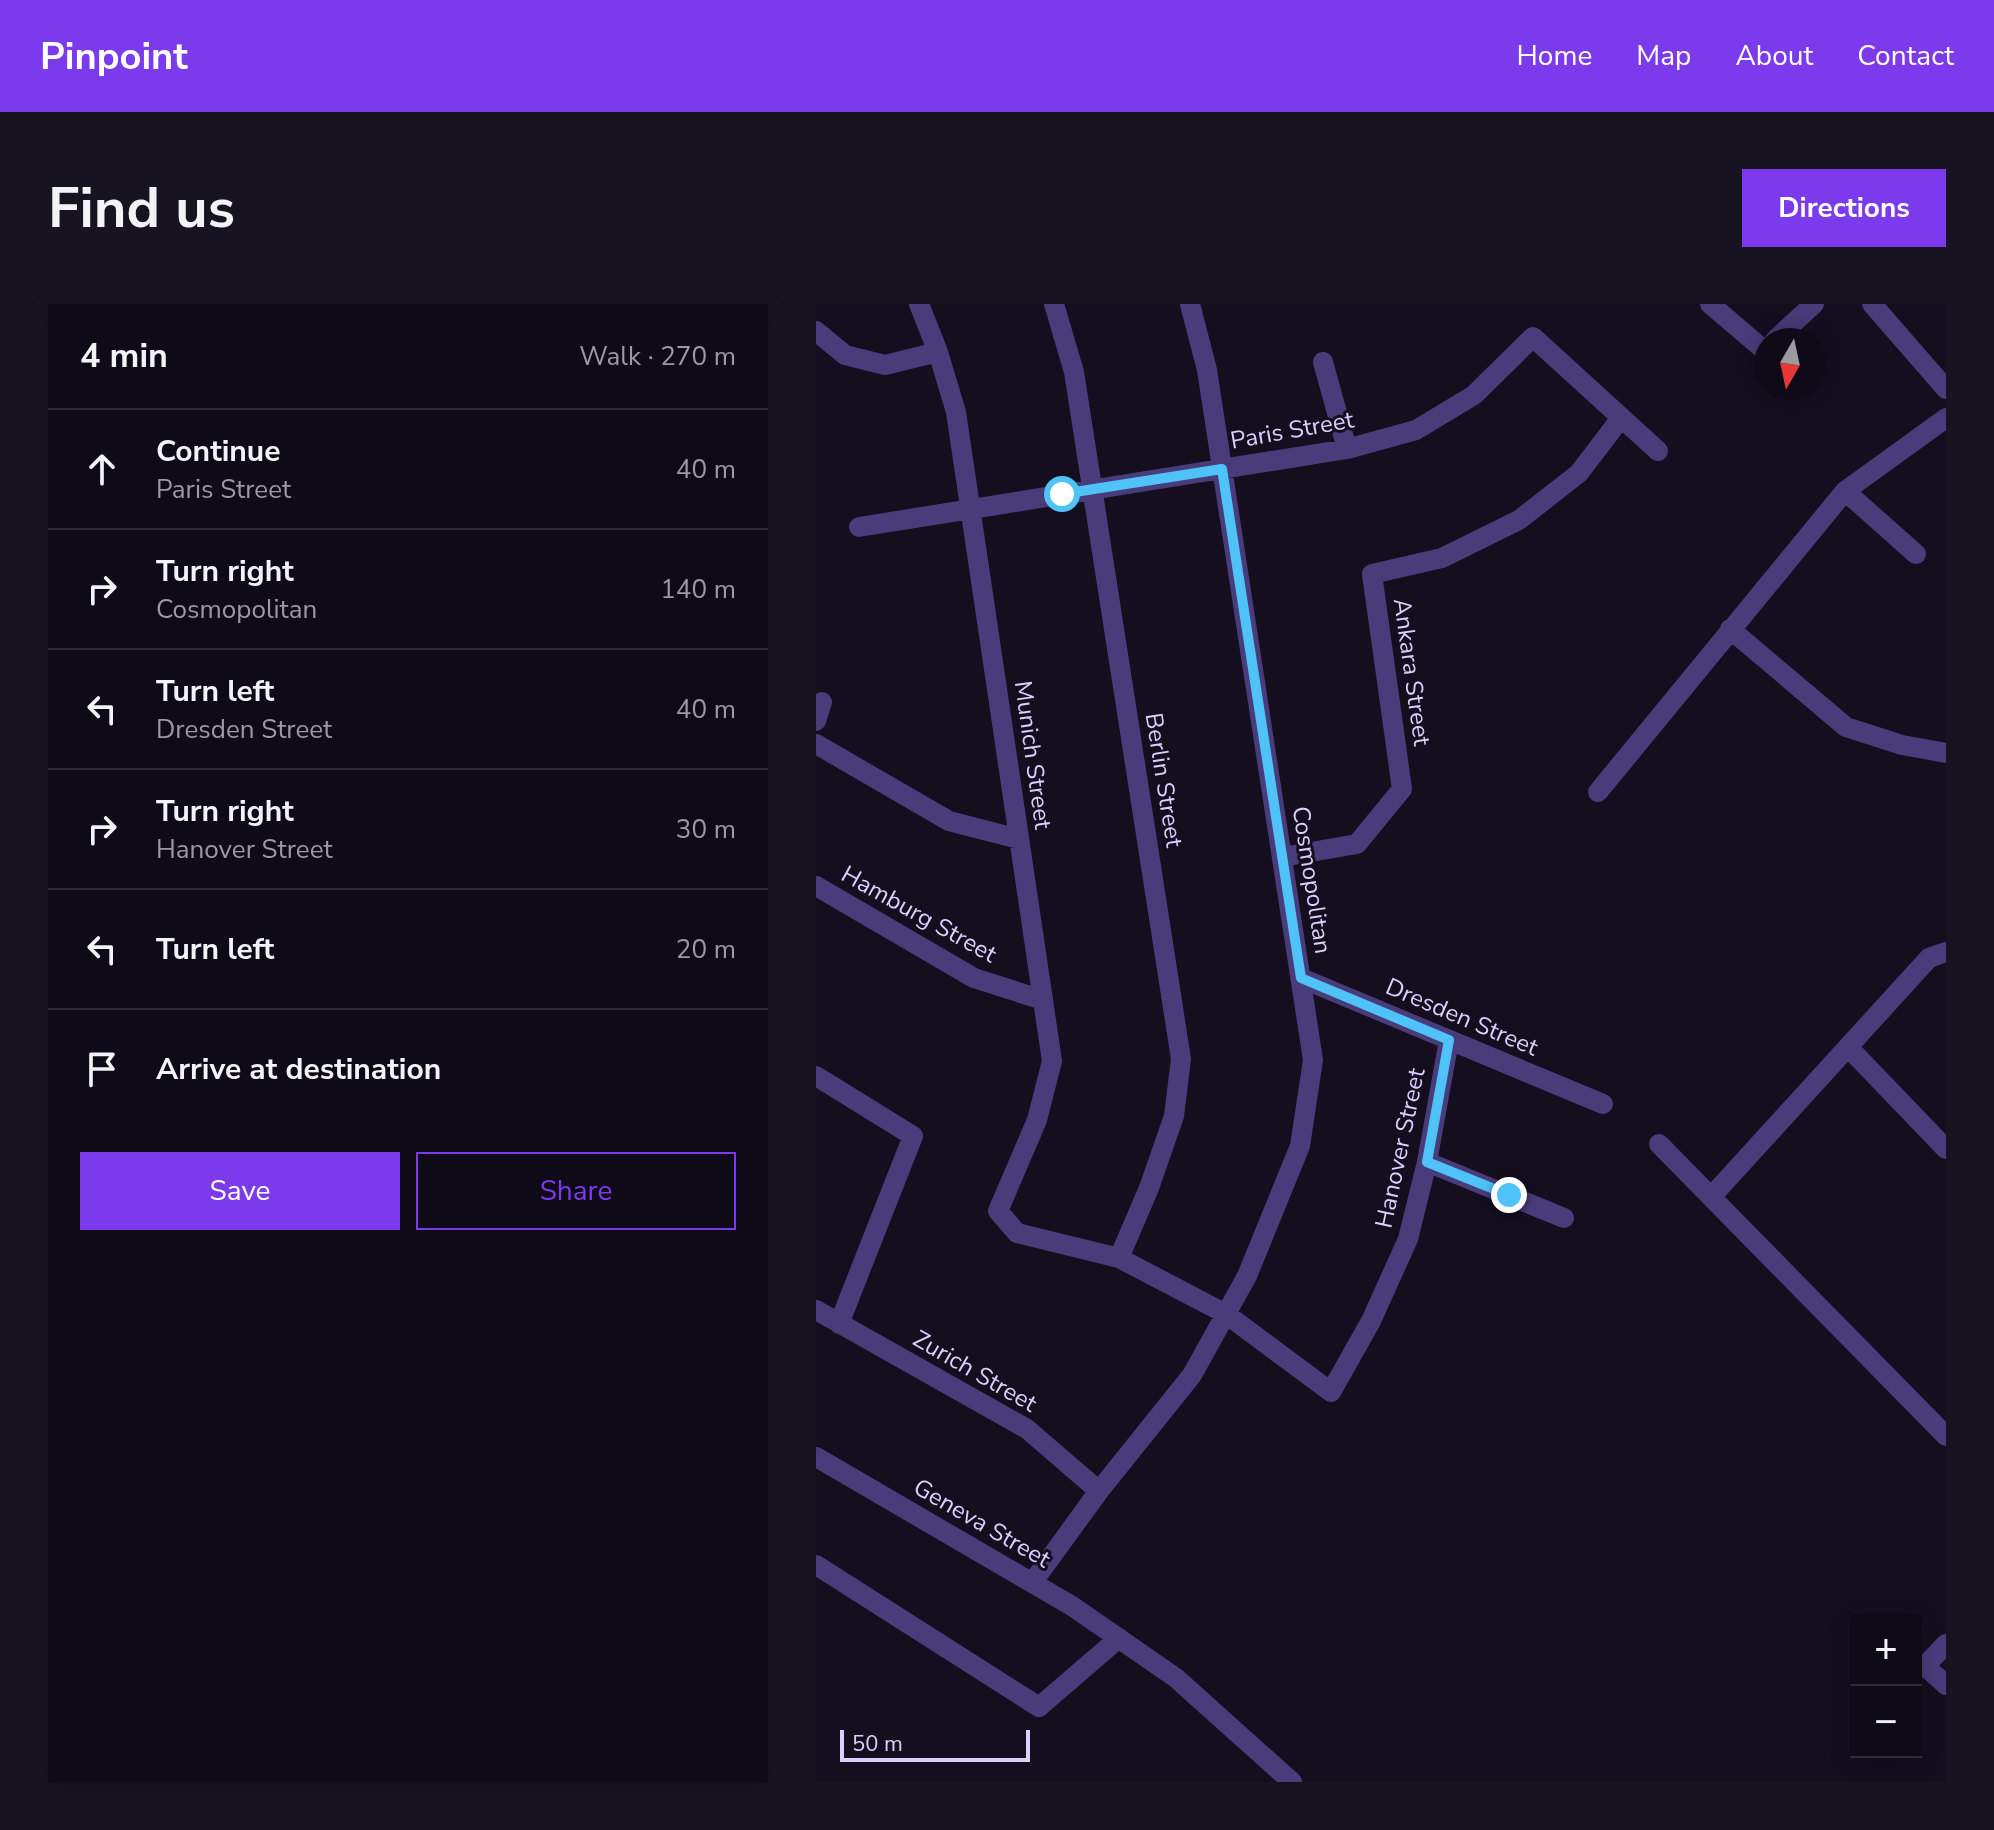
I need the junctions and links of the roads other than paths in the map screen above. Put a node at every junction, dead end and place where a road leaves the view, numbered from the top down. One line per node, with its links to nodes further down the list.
1 (919, 304): 10 (street, Munich Street)
2 (1054, 304): 18 (street, Berlin Street)
3 (1190, 304): 17 (street, Cosmopolitan)
4 (1710, 304): 9 (street)
5 (1814, 304): 7 (street)
6 (1872, 304): 12 (street)
7 (1788, 328)
8 (816, 331): 10 (street)
9 (1754, 341)
10 (938, 352): 20 (street, Munich Street)
11 (1323, 362): 15 (street)
12 (1946, 389)
13 (1621, 418): 15 (street, Paris Street); 16 (street, Paris Street); 28 (street, Ankara Street)
14 (1946, 418): 19 (street)
15 (1347, 449): 17 (street, Paris Street)
16 (1658, 451)
17 (1222, 469): 18 (street, Paris Street); 28 (street, Cosmopolitan)
18 (1092, 489): 20 (street, Paris Street); 42 (street, Berlin Street)
19 (1845, 491): 22 (street); 23 (street)
20 (970, 509): 21 (street, Paris Street); 27 (street, Munich Street)
21 (859, 527)
22 (1916, 554)
23 (1730, 629): 25 (street); 26 (street)
24 (816, 744): 27 (street)
25 (1946, 753)
26 (1598, 792)
27 (1019, 839): 32 (street, Munich Street)
28 (1282, 857): 31 (street, Cosmopolitan)
29 (816, 886): 32 (street, Hamburg Street)
30 (1946, 952): 34 (street)
31 (1301, 978): 33 (street, Dresden Street); 44 (street, Cosmopolitan)
32 (1043, 1000): 42 (street, Munich Street)
33 (1449, 1040): 36 (street, Dresden Street); 39 (street, Hanover Street)
34 (1848, 1047): 38 (street); 40 (street)
35 (816, 1076): 45 (street)
36 (1603, 1104)
37 (1659, 1144): 40 (street)
38 (1946, 1149)
39 (1427, 1162): 41 (street); 44 (street, Hanover Street)
40 (1711, 1197): 46 (street)
41 (1564, 1218)
42 (1119, 1258): 44 (street)
43 (816, 1310): 45 (street, Zurich Street)
44 (1226, 1314): 48 (street, Cosmopolitan)
45 (839, 1324): 48 (street, Zurich Street)
46 (1946, 1436)
47 (816, 1457): 50 (street, Geneva Street)
48 (1099, 1491): 50 (street, Cosmopolitan)
49 (816, 1565): 51 (street)
50 (1032, 1583): 51 (street, Geneva Street)
51 (1119, 1638): 54 (street, Geneva Street)
52 (1946, 1644): 53 (street)
53 (1946, 1685)
54 (1292, 1782)

